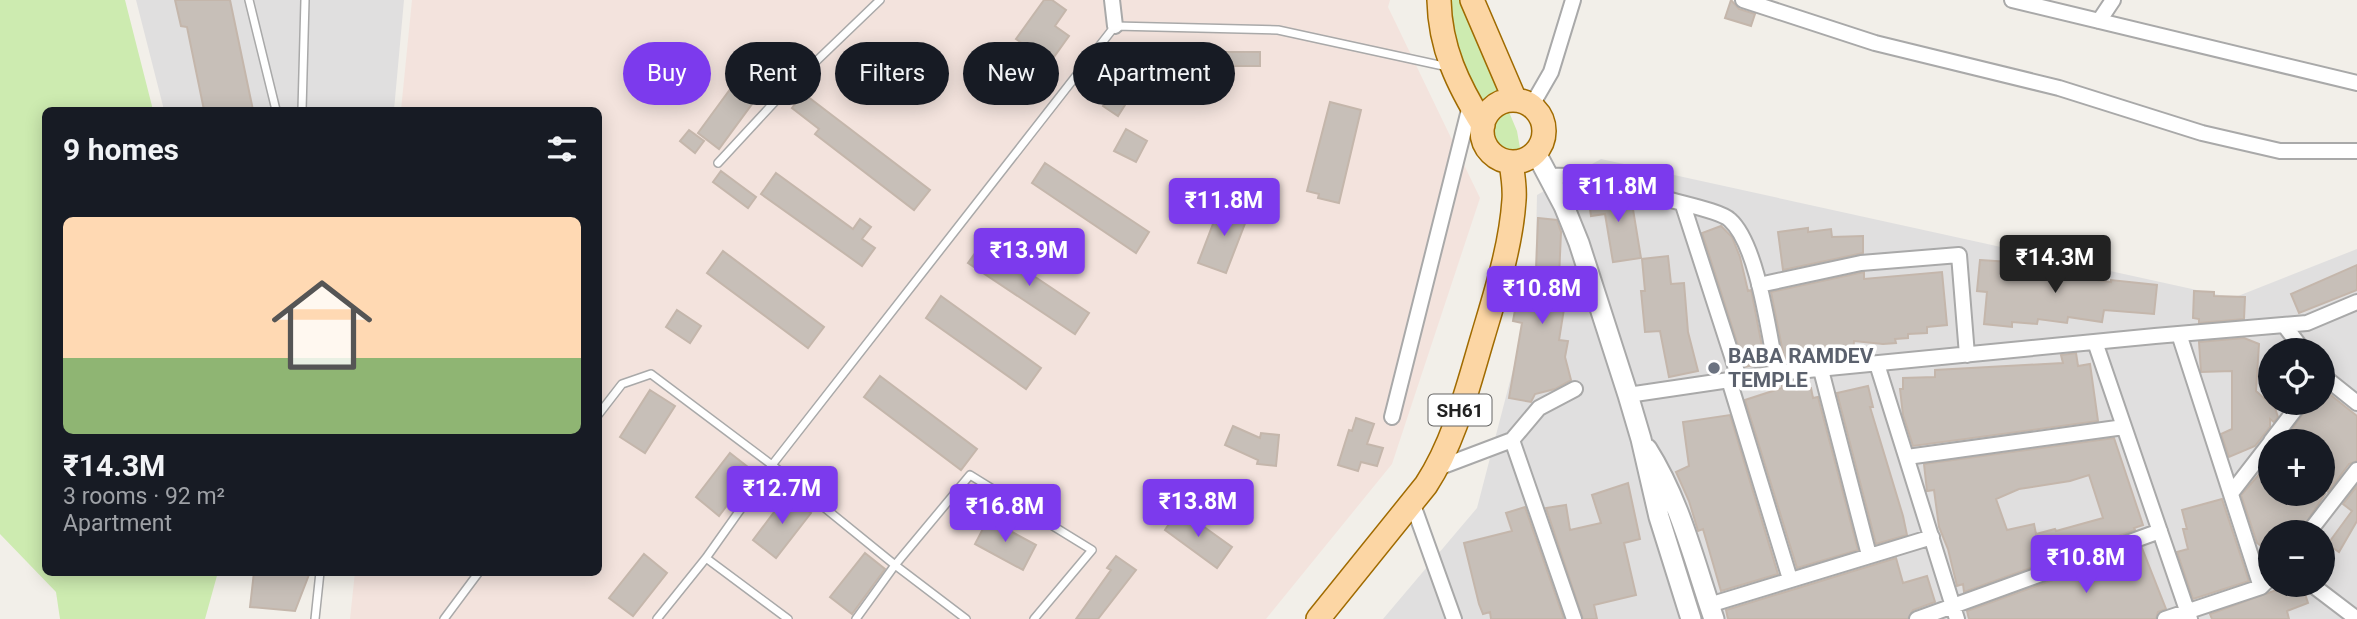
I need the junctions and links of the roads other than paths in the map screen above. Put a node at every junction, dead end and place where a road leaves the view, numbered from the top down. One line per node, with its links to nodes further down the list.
1 (249, 0): 17 (lane)
2 (305, 0): 18 (lane)
3 (880, 0): 22 (lane)
4 (1112, 0): 13 (street)
5 (1439, 0): 14 (main road)
6 (1472, 0): 16 (main road)
7 (1573, 0): 16 (street)
8 (1743, 0): 20 (street)
9 (2012, 0): 11 (street)
10 (2113, 0): 12 (street)
11 (2034, 3): 12 (street)
12 (2099, 21): 15 (street)
13 (1115, 26): 14 (lane); 50 (lane)
14 (1451, 67): 19 (main road)
15 (2357, 83)
16 (1524, 103): 19 (main road); 21 (main road)
17 (275, 107)
18 (302, 107)
19 (1476, 115): 23 (main road); 43 (street)
20 (2357, 151)
21 (1536, 153): 23 (main road); 24 (street)
22 (718, 163)
23 (1511, 163): 51 (main road, SH61)
24 (1548, 176): 25 (street); 39 (street)
25 (1683, 205): 26 (street); 36 (street)
26 (1759, 285): 32 (street); 35 (street)
27 (2357, 302): 28 (street)
28 (2284, 325): 29 (street); 30 (street)
29 (2179, 334): 31 (street); 53 (street)
30 (2294, 338)
31 (2095, 342): 32 (street); 44 (street)
32 (1966, 355): 33 (street)
33 (1877, 364): 34 (street); 48 (street)
34 (1821, 370): 35 (street); 58 (street)
35 (1777, 373): 36 (street)
36 (1734, 379): 39 (street); 64 (street)
37 (2335, 385): 40 (street)
38 (1575, 389): 47 (street)
39 (1628, 395): 46 (street)
40 (2357, 403)
41 (602, 410): 50 (lane)
42 (2291, 415): 45 (street)
43 (1392, 417)
44 (2124, 427): 48 (street); 56 (street)
45 (2280, 429)
46 (1641, 439): 67 (street); 81 (street)
47 (1512, 440): 51 (street); 80 (street)
48 (1907, 457): 57 (street)
49 (2258, 458): 53 (street)
50 (772, 465): 59 (lane); 61 (lane)
51 (1438, 468): 54 (main road, SH61)
52 (2357, 470): 55 (street)
53 (2232, 492): 60 (street)
54 (1412, 502): 78 (main road, SH61); 79 (street)
55 (2318, 520)
56 (2160, 531): 68 (street); 69 (street)
57 (1932, 537): 58 (street); 68 (street)
58 (1869, 555): 64 (street)
59 (706, 558): 73 (lane); 74 (lane)
60 (2258, 563)
61 (895, 565): 75 (lane); 76 (lane); 77 (lane)
62 (320, 576): 71 (lane)
63 (477, 576): 72 (lane)
64 (1790, 579): 67 (street)
65 (2258, 585): 69 (street)
66 (2328, 597): 70 (street)
67 (1711, 612)
68 (1955, 613): 82 (street)
69 (2189, 615): 83 (street)
70 (2354, 616)
71 (315, 619)
72 (444, 619)
73 (657, 619)
74 (789, 619)
75 (856, 619)
76 (966, 619)
77 (1034, 619)
78 (1318, 619)
79 (1454, 619)
80 (1574, 619)
81 (1692, 619)
82 (1917, 619)
83 (2165, 619)

